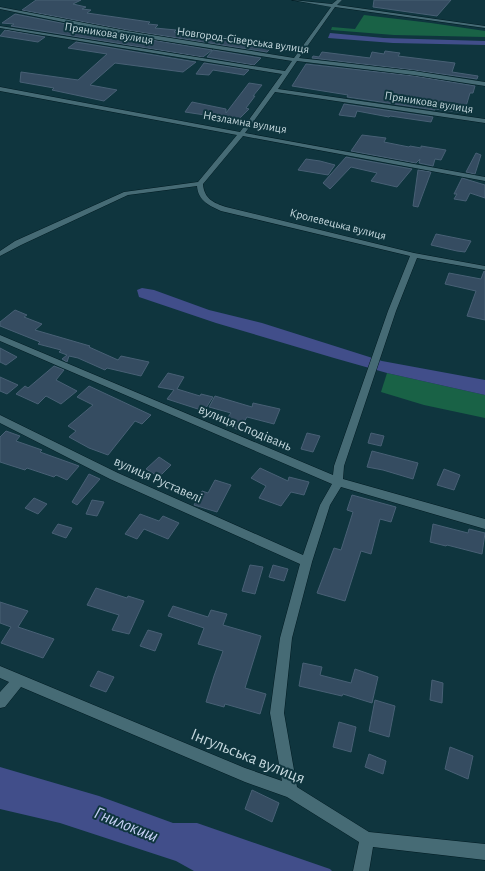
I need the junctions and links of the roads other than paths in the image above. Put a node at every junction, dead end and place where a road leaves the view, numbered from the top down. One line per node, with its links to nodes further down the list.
1 (294, 0): 3 (street)
2 (340, 0): 3 (street)
3 (334, 5): 6 (street); 7 (street)
4 (0, 8): 7 (street, Новгород-Сіверська вулиця)
5 (0, 27): 8 (street, Пряникова вулиця)
6 (485, 27)
7 (295, 59): 8 (street); 9 (street, Новгород-Сіверська вулиця)
8 (285, 73): 11 (street)
9 (485, 84)
10 (0, 89): 13 (street, Незламна вулиця)
11 (275, 90): 12 (street, Пряникова вулиця); 13 (street)
12 (485, 122)
13 (242, 133): 14 (street, Незламна вулиця); 15 (street)
14 (485, 179)
15 (200, 184): 16 (street); 17 (street, Кролевецька вулиця)
16 (0, 254)
17 (414, 254): 18 (street, Кролевецька вулиця); 21 (street)
18 (485, 268)
19 (0, 338): 21 (street, вулиця Сподівань)
20 (0, 419): 23 (street, вулиця Руставелі)
21 (338, 482): 22 (street, вулиця Сподівань); 23 (street)
22 (485, 524)
23 (306, 562): 27 (street)
24 (0, 672): 25 (street, Інгульська вулиця)
25 (18, 681): 26 (street); 27 (street, Інгульська вулиця)
26 (0, 702)
27 (291, 791): 28 (street, Інгульська вулиця)
28 (368, 839): 29 (street, Інгульська вулиця); 30 (street)
29 (485, 852)
30 (361, 871)

